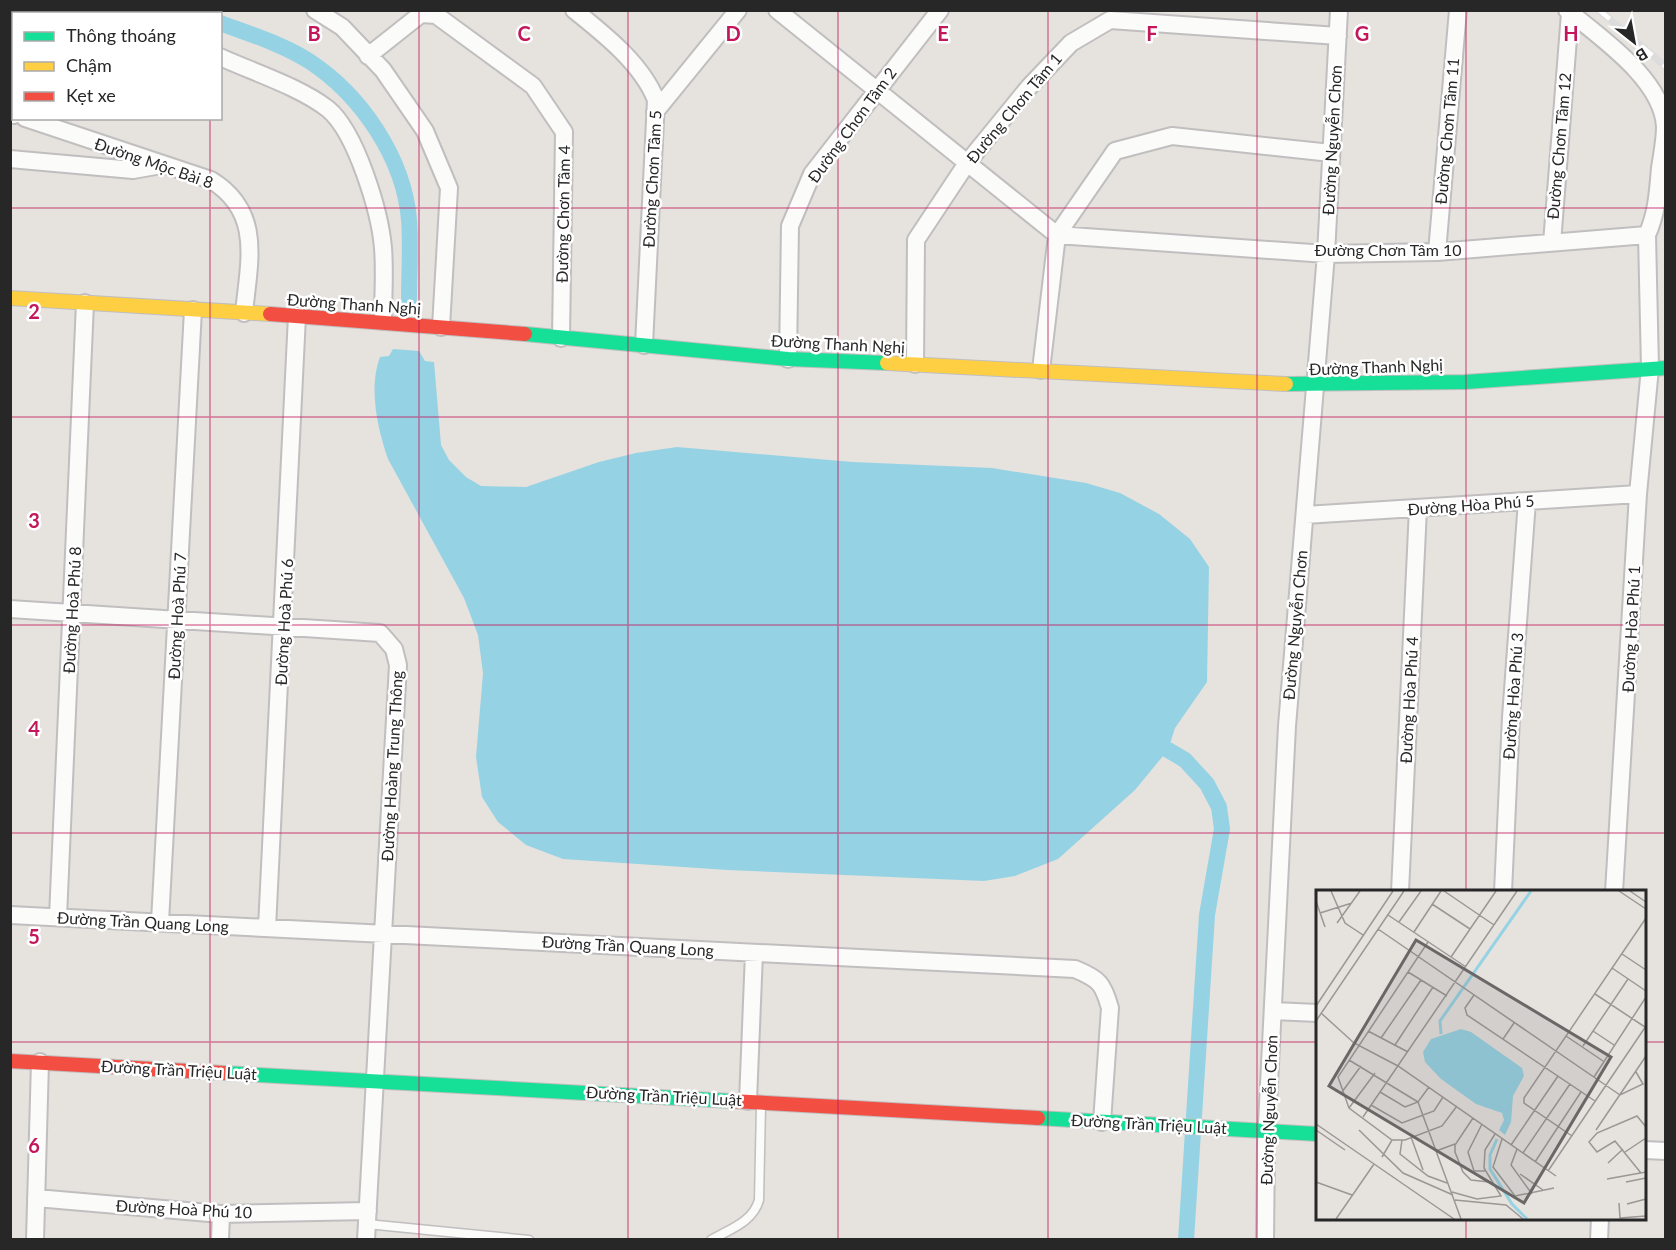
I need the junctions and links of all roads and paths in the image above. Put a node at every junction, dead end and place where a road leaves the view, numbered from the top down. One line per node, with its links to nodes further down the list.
1 (315, 10): 10 (street)
2 (574, 10): 13 (street, Đường Chơn Tâm 5)
3 (738, 10): 13 (street)
4 (777, 10): 12 (street)
5 (940, 10): 12 (street, Đường Chơn Tâm 2)
6 (1339, 10): 9 (street, Đường Nguyễn Chơn)
7 (1458, 10): 22 (street, Đường Chơn Tâm 11)
8 (1568, 12): 20 (street); 21 (street, Đường Chơn Tâm 12)
9 (1338, 36): 15 (street, Đường Nguyễn Chơn); 17 (street, Đường Chơn Tâm 1)
10 (368, 56): 30 (street); 31 (street, Đường Chơn Tâm 4)
11 (222, 58): 29 (street)
12 (876, 89): 17 (street); 33 (street, Đường Chơn Tâm 2)
13 (655, 112): 32 (street, Đường Chơn Tâm 5)
14 (31, 120): 18 (street, Đường Mộc Bài 8)
15 (1331, 153): 19 (street); 23 (street, Đường Nguyễn Chơn)
16 (10, 159): 18 (street)
17 (967, 164): 19 (street); 34 (street, Đường Chơn Tâm 1)
18 (162, 165): 27 (street, Đường Mộc Bài 8)
19 (1057, 235): 23 (street, Đường Chơn Tâm 10); 36 (street)
20 (1647, 235): 21 (street, Đường Chơn Tâm 10); 35 (street)
21 (1552, 243): 22 (street, Đường Chơn Tâm 10)
22 (1437, 252): 23 (street, Đường Chơn Tâm 10)
23 (1326, 254): 37 (street, Đường Nguyễn Chơn)
24 (10, 298): 25 (street, Đường Thanh Nghị)
25 (85, 303): 26 (street, Đường Thanh Nghị); 43 (street, Đường Hoà Phú 8)
26 (193, 310): 27 (street, Đường Thanh Nghị); 44 (street, Đường Hoà Phú 7)
27 (244, 313): 28 (street, Đường Thanh Nghị)
28 (297, 316): 29 (street, Đường Thanh Nghị); 45 (street, Đường Hoà Phú 6)
29 (383, 321): 30 (street, Đường Thanh Nghị)
30 (441, 327): 31 (street, Đường Thanh Nghị)
31 (561, 338): 32 (street, Đường Thanh Nghị)
32 (645, 345): 33 (street, Đường Thanh Nghị)
33 (788, 359): 34 (street, Đường Thanh Nghị)
34 (915, 364): 36 (street, Đường Thanh Nghị)
35 (1658, 368): 37 (street, Đường Thanh Nghị); 38 (street, Đường Hòa Phú 1)
36 (1041, 370): 37 (street, Đường Thanh Nghị)
37 (1315, 386): 41 (street, Đường Nguyễn Chơn)
38 (1638, 494): 39 (street, Đường Hòa Phú 5); 48 (street, Đường Hòa Phú 1)
39 (1527, 501): 40 (street, Đường Hòa Phú 5); 47 (street, Đường Hòa Phú 3)
40 (1418, 508): 41 (street, Đường Hòa Phú 5); 46 (street, Đường Hòa Phú 4)
41 (1305, 515): 55 (street, Đường Nguyễn Chơn)
42 (10, 609): 43 (street, Đường Hoàng Trung Thông)
43 (72, 612): 44 (street, Đường Hoàng Trung Thông); 50 (street, Đường Hoà Phú 8)
44 (177, 619): 45 (street, Đường Hoàng Trung Thông); 51 (street, Đường Hoà Phú 7)
45 (284, 626): 52 (street, Đường Hoà Phú 6); 53 (street, Đường Hoàng Trung Thông)
46 (1400, 890)
47 (1503, 890)
48 (1614, 890)
49 (10, 915): 50 (street, Đường Trần Quang Long)
50 (58, 917): 51 (street, Đường Trần Quang Long)
51 (160, 922): 52 (street, Đường Trần Quang Long)
52 (267, 928): 53 (street, Đường Trần Quang Long)
53 (383, 934): 54 (street, Đường Trần Quang Long); 59 (street, Đường Hoàng Trung Thông)
54 (754, 953): 60 (street); 61 (street, Đường Trần Quang Long)
55 (1273, 1011): 56 (street); 62 (street, Đường Nguyễn Chơn)
56 (1316, 1013)
57 (10, 1061): 58 (street, Đường Trần Triệu Luật)
58 (40, 1062): 59 (street, Đường Trần Triệu Luật); 66 (street)
59 (375, 1080): 60 (street, Đường Trần Triệu Luật); 69 (street, Đường Hoàng Trung Thông)
60 (754, 1102): 61 (street, Đường Trần Triệu Luật); 73 (lane)
61 (1102, 1122): 62 (street, Đường Trần Triệu Luật)
62 (1267, 1133): 63 (street, Đường Trần Triệu Luật); 74 (street, Đường Nguyễn Chơn)
63 (1316, 1134)
64 (1646, 1150): 65 (street)
65 (1665, 1151)
66 (36, 1198): 67 (street, Đường Hoà Phú 10); 70 (street)
67 (221, 1214): 69 (street, Đường Hoà Phú 10); 71 (street)
68 (1600, 1220): 75 (street)
69 (367, 1225): 72 (lane)
70 (35, 1239)
71 (220, 1239)
72 (529, 1239)
73 (711, 1239)
74 (1265, 1239)
75 (1599, 1239)

